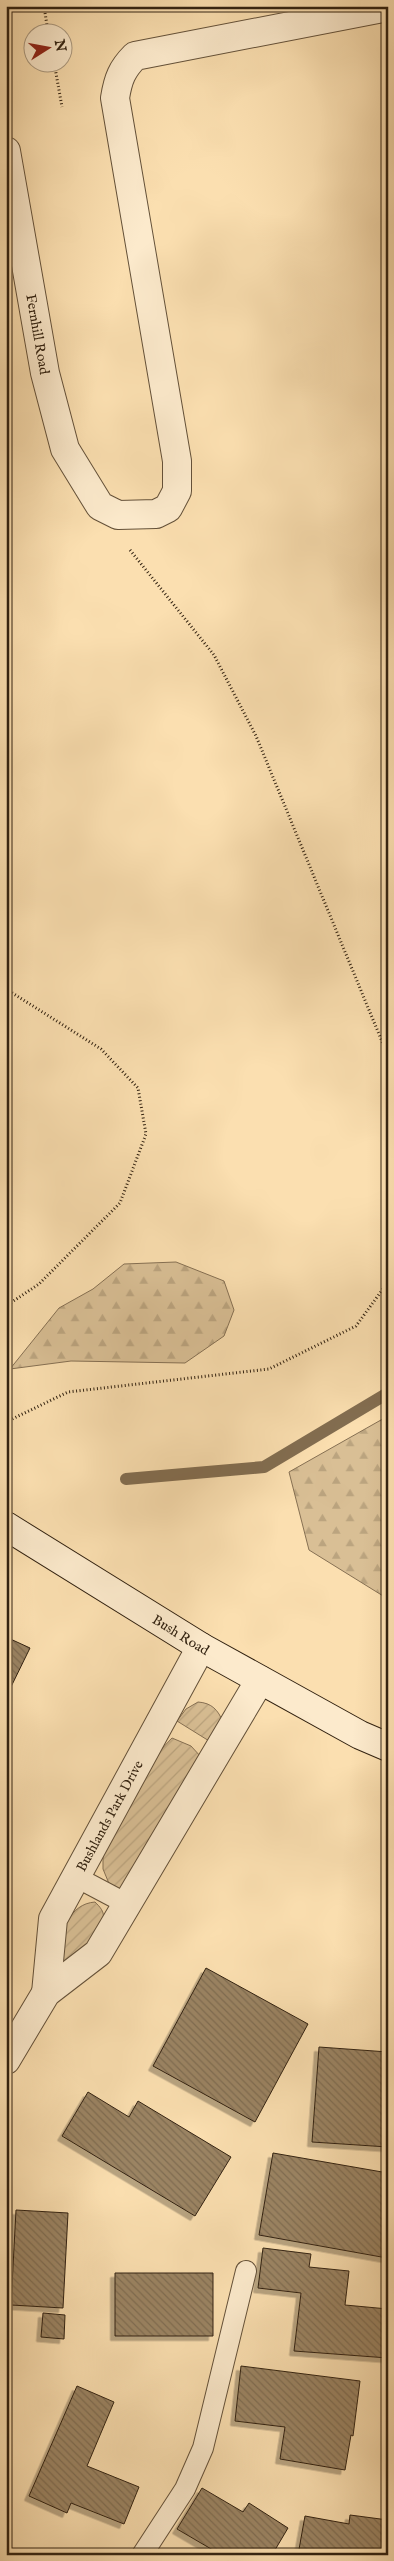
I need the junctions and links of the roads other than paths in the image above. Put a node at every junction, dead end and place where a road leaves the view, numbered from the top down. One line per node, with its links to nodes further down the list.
1 (388, 8): 2 (street, Fernhill Road)
2 (6, 151)
3 (6, 1526): 4 (street, Bush Road)
4 (201, 1647): 5 (street, Bush Road); 9 (street, Bushlands Park Drive)
5 (260, 1680): 6 (street, Bush Road); 10 (street, Bushlands Park Drive)
6 (360, 1735): 7 (street, Bush Road); 8 (street, Bush Road)
7 (388, 1747)
8 (388, 1755)
9 (76, 1877): 10 (lane); 11 (street, Bushlands Park Drive)
10 (127, 1904): 11 (street, Bushlands Park Drive)
11 (46, 1993): 12 (street, Bushlands Park Drive)
12 (6, 2060)
13 (246, 2270): 14 (lane)
14 (142, 2555)

